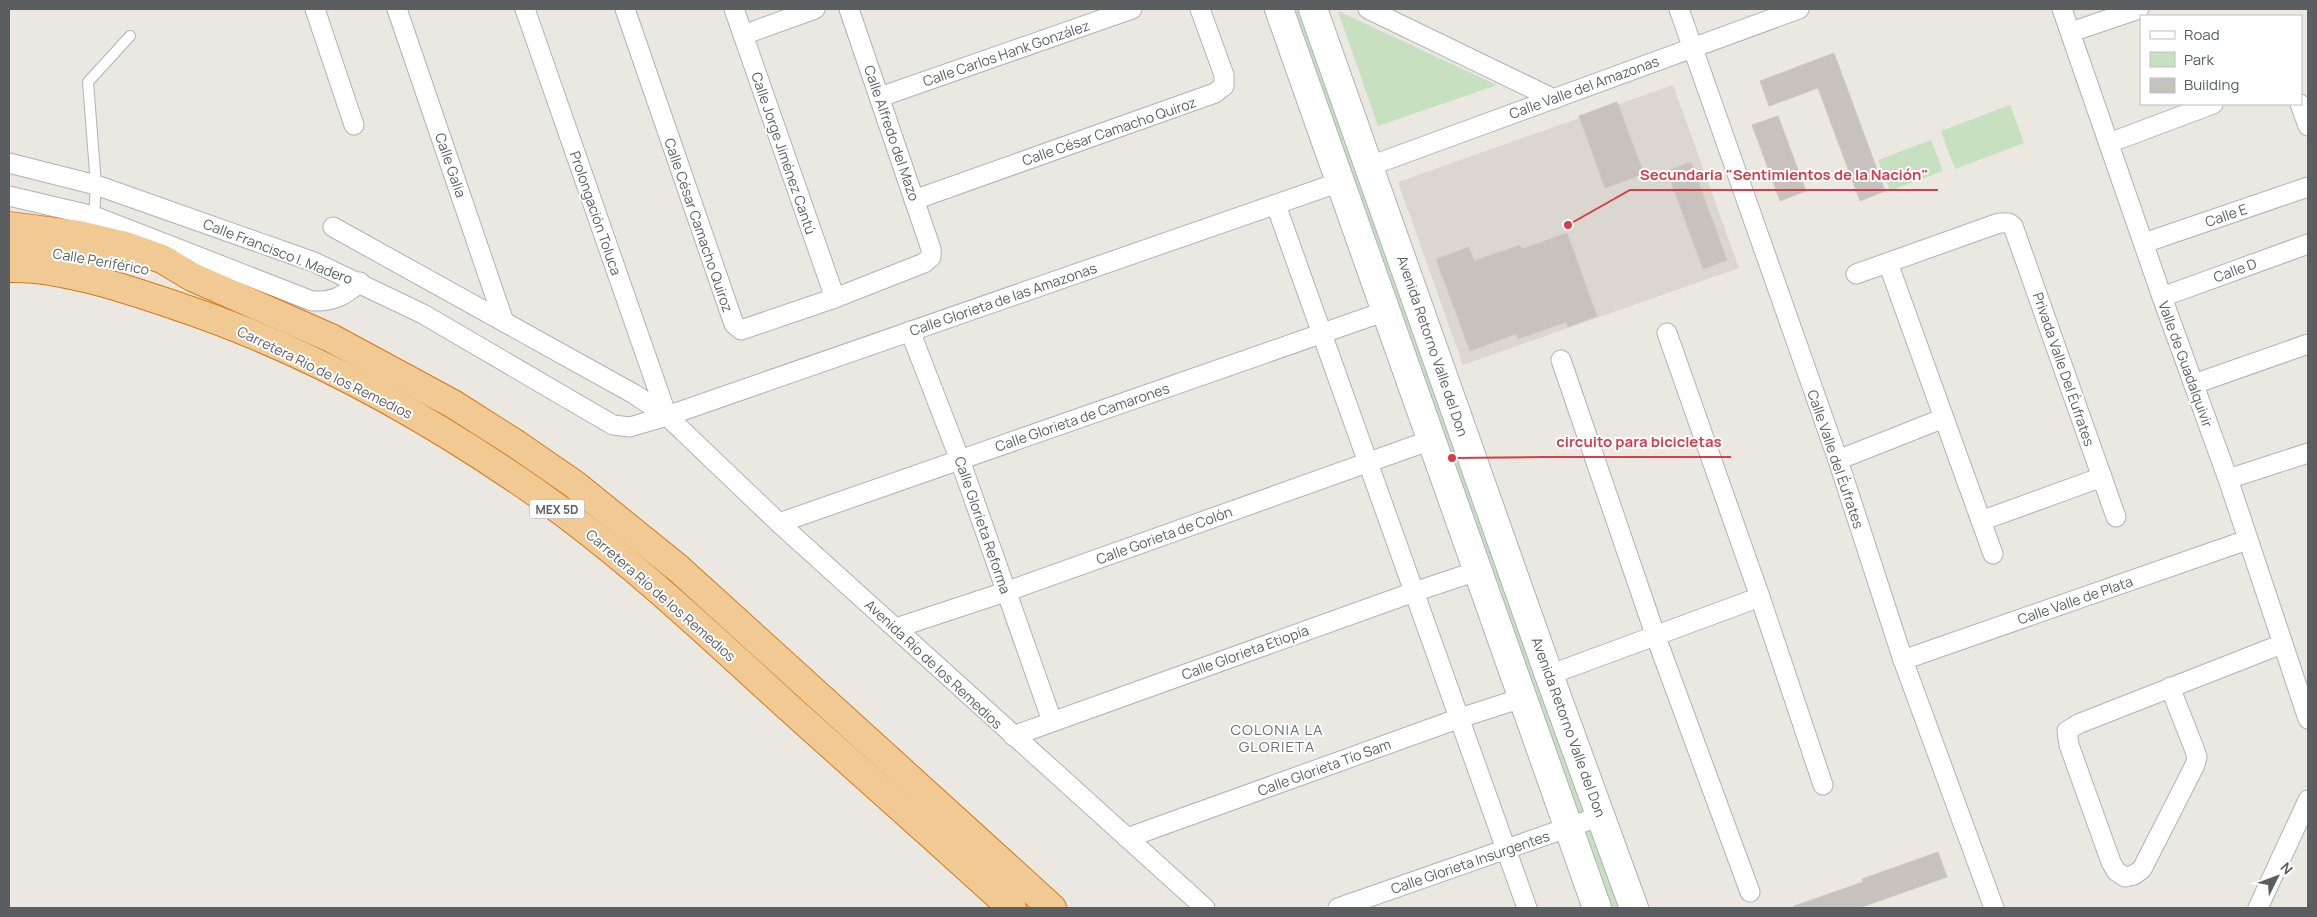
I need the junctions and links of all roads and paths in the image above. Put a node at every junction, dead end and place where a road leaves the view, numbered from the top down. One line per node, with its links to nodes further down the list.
1 (314, 9): 25 (street)
2 (397, 9): 51 (street, Calle Galia)
3 (525, 9): 58 (street, Prolongación Toluca)
4 (624, 9): 49 (street, Calle César Camacho Quiroz)
5 (734, 9): 18 (street, Calle Jorge Jiménez Cantú)
6 (815, 9): 18 (street)
7 (849, 9): 21 (street, Calle Alfredo del Mazo)
8 (1132, 9): 21 (street, Calle Carlos Hank González)
9 (1200, 9): 34 (street, Calle César Camacho Quiroz)
10 (1279, 9): 30 (street)
11 (1313, 9): 29 (street, Avenida Retorno Valle del Don)
12 (1368, 9): 22 (street)
13 (1678, 9): 20 (street, Calle Valle del Éufrates)
14 (1799, 9): 20 (street, Calle Valle del Amazonas)
15 (2062, 9): 17 (street, Valle de Guadalquivir)
16 (2139, 9): 17 (street)
17 (2071, 32): 27 (street, Valle de Guadalquivir)
18 (743, 35): 49 (street, Calle Jorge Jiménez Cantú)
19 (130, 36): 31 (lane)
20 (1693, 47): 22 (street, Calle Valle del Amazonas); 63 (street, Calle Valle del Éufrates)
21 (880, 97): 34 (street, Calle Alfredo del Mazo)
22 (1554, 99): 29 (street, Calle Valle del Amazonas)
23 (2210, 105): 27 (street)
24 (2300, 105): 26 (street)
25 (354, 124)
26 (2308, 126)
27 (2109, 143): 39 (street, Valle de Guadalquivir)
28 (9, 163): 31 (street, Calle Francisco I. Madero)
29 (1370, 166): 80 (street, Avenida Retorno Valle del Don)
30 (1340, 182): 35 (street, Calle Glorieta de las Amazonas); 50 (street)
31 (96, 185): 36 (lane); 47 (street, Calle Francisco I. Madero)
32 (2308, 187): 39 (street, Calle E)
33 (9, 196): 36 (street)
34 (914, 200): 42 (street, Calle Alfredo del Mazo)
35 (1276, 205): 52 (street, Calle Glorieta de las Amazonas); 54 (street)
36 (94, 216): 47 (street)
37 (9, 226): 46 (highway)
38 (333, 227): 51 (street, Avenida Río de los Remedios)
39 (2144, 243): 48 (street, Valle de Guadalquivir)
40 (2308, 244): 48 (street, Calle D)
41 (9, 249): 46 (highway, Calle Periférico)
42 (931, 257): 49 (street, Calle César Camacho Quiroz)
43 (1888, 263): 45 (street); 59 (street); 65 (street, Privada Valle Del Éufrates)
44 (9, 268): 94 (highway, Carretera Río de los Remedios / MEX 5D)
45 (1856, 274)
46 (192, 278): 95 (highway, Carretera Río de los Remedios / MEX 5D)
47 (360, 282): 58 (street, Calle Francisco I. Madero)
48 (2162, 296): 57 (street, Valle de Guadalquivir)
49 (835, 298)
50 (1386, 311): 54 (street, Calle Glorieta de Camarones); 60 (street)
51 (504, 322): 58 (street, Avenida Río de los Remedios)
52 (910, 331): 58 (street, Calle Glorieta de las Amazonas); 62 (street, Calle Glorieta Reforma)
53 (1667, 333): 75 (street)
54 (1322, 334): 62 (street, Calle Glorieta de Camarones); 64 (street)
55 (2308, 344): 57 (street)
56 (1562, 360): 77 (street)
57 (2194, 384): 66 (street, Valle de Guadalquivir)
58 (667, 416): 69 (street, Avenida Río de los Remedios)
59 (1944, 418): 63 (street); 68 (street)
60 (1431, 440): 64 (street, Calle Gorieta de Colón); 72 (street)
61 (2308, 453): 66 (street)
62 (960, 460): 69 (street, Calle Glorieta de Camarones); 73 (street, Calle Glorieta Reforma)
63 (1838, 460): 79 (street, Calle Valle del Éufrates)
64 (1368, 463): 73 (street, Calle Gorieta de Colón); 74 (street)
65 (2102, 477): 67 (street, Privada Valle Del Éufrates); 68 (street)
66 (2228, 479): 70 (street, Valle de Guadalquivir)
67 (2116, 517)
68 (1981, 521): 71 (street)
69 (779, 523): 76 (street, Avenida Río de los Remedios)
70 (2247, 540): 78 (street, Valle de Guadalquivir); 79 (street, Calle Valle de Plata)
71 (1993, 554)
72 (1477, 572): 74 (street, Calle Glorieta Etiopía); 82 (street)
73 (1006, 592): 76 (street, Calle Gorieta de Colón); 85 (street, Calle Glorieta Reforma)
74 (1414, 592): 83 (street); 85 (street, Calle Glorieta Etiopía)
75 (1760, 597): 77 (street); 87 (street)
76 (896, 628): 86 (street, Avenida Río de los Remedios)
77 (1656, 637): 80 (street); 93 (street)
78 (2282, 644): 81 (street); 84 (street, Valle de Guadalquivir)
79 (1903, 660): 101 (street, Calle Valle del Éufrates)
80 (1549, 675): 89 (street, Avenida Retorno Valle del Don)
81 (2170, 687): 81 (street)
82 (1522, 698): 83 (street, Calle Glorieta Tío Sam); 90 (street)
83 (1460, 718): 91 (street, Calle Glorieta Tío Sam); 92 (street)
84 (2308, 719)
85 (1052, 721): 86 (street, Calle Glorieta Etiopía)
86 (1013, 736): 91 (street, Avenida Río de los Remedios)
87 (1823, 785)
88 (2308, 800): 102 (street)
89 (1601, 816): 90 (street, Calle Glorieta Insurgentes); 100 (street, Avenida Retorno Valle del Don)
90 (1568, 827): 92 (street, Calle Glorieta Insurgentes); 99 (street)
91 (1127, 838): 96 (street, Avenida Río de los Remedios)
92 (1506, 849): 97 (street, Calle Glorieta Insurgentes); 98 (street)
93 (1750, 892)
94 (1012, 908)
95 (1052, 908)
96 (1205, 908)
97 (1338, 908)
98 (1527, 908)
99 (1597, 908)
100 (1634, 908)
101 (1994, 908)
102 (2258, 908)

